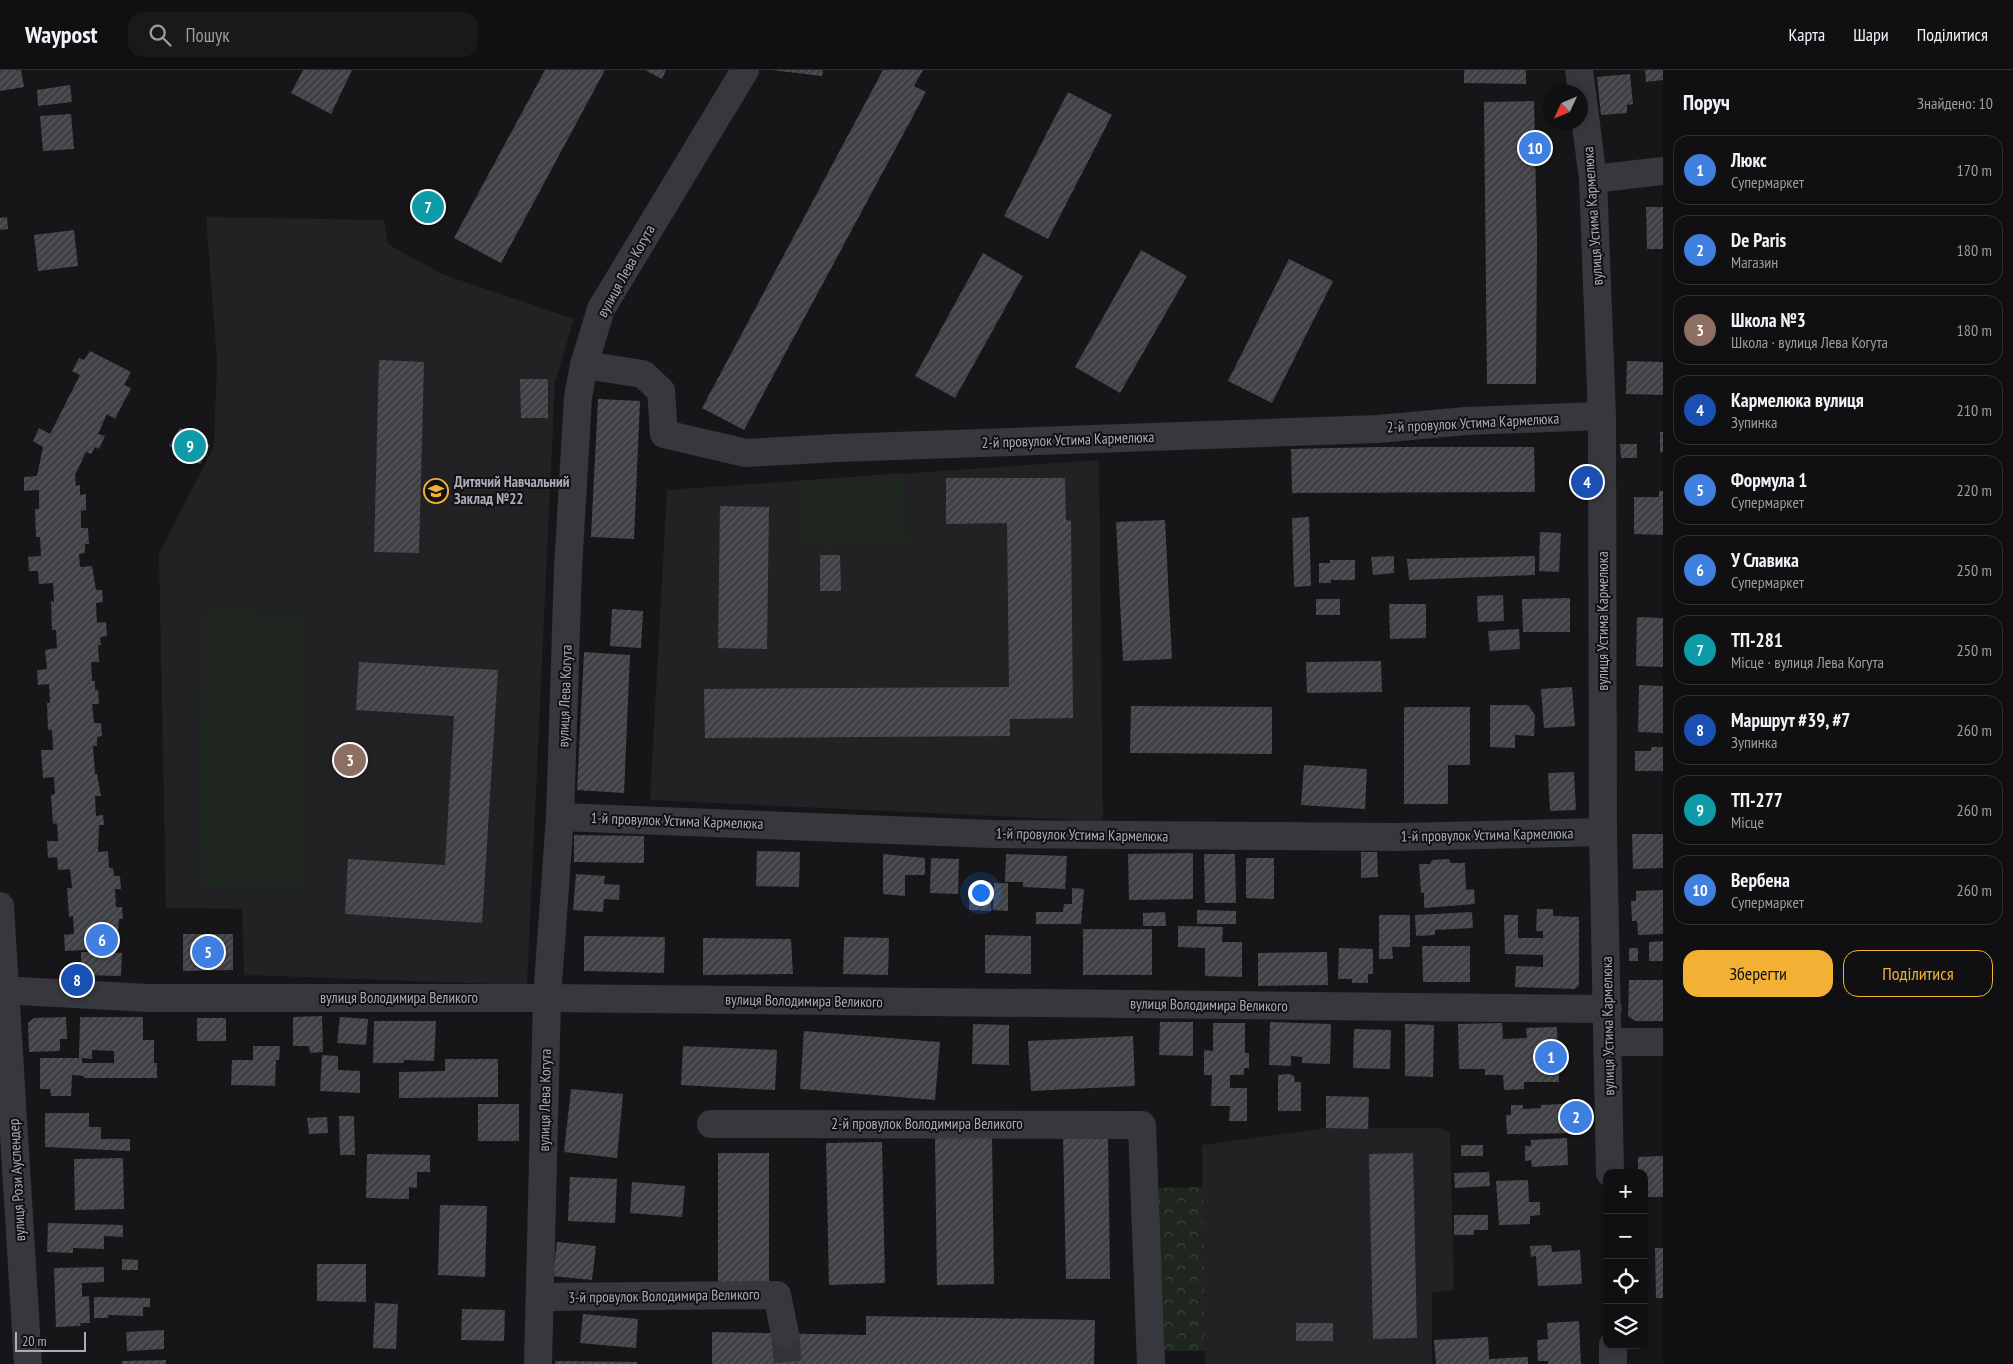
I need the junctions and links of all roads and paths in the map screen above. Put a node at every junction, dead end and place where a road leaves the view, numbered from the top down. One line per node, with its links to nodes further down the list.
1 (745, 70): 5 (street, вулиця Лева Когута)
2 (1579, 70): 4 (street, вулиця Устима Кармелюка)
3 (1663, 171): 4 (street)
4 (1593, 179): 6 (street, вулиця Устима Кармелюка)
5 (584, 365): 6 (street, 2-й провулок Устима Кармелюка); 7 (street, вулиця Лева Когута)
6 (1602, 416): 8 (street, вулиця Устима Кармелюка)
7 (560, 817): 8 (street, 1-й провулок Устима Кармелюка); 11 (street, вулиця Лева Когута)
8 (1603, 832): 12 (street, вулиця Устима Кармелюка)
9 (0, 906): 10 (street, вулиця Рози Ауслендер)
10 (3, 991): 11 (street, вулиця Володимира Великого); 20 (street, вулиця Рози Ауслендер)
11 (547, 998): 12 (street, вулиця Володимира Великого); 17 (street, вулиця Лева Когута)
12 (1608, 1009): 13 (street, вулиця Устима Кармелюка)
13 (1608, 1042): 14 (street); 16 (street, вулиця Устима Кармелюка)
14 (1663, 1042)
15 (711, 1124): 22 (street, 2-й провулок Володимира Великого)
16 (1610, 1169)
17 (541, 1297): 18 (street, 3-й провулок Володимира Великого); 21 (street, вулиця Лева Когута)
18 (785, 1334)
19 (1613, 1349): 23 (street)
20 (28, 1364)
21 (538, 1364)
22 (1151, 1364)
23 (1613, 1364)

